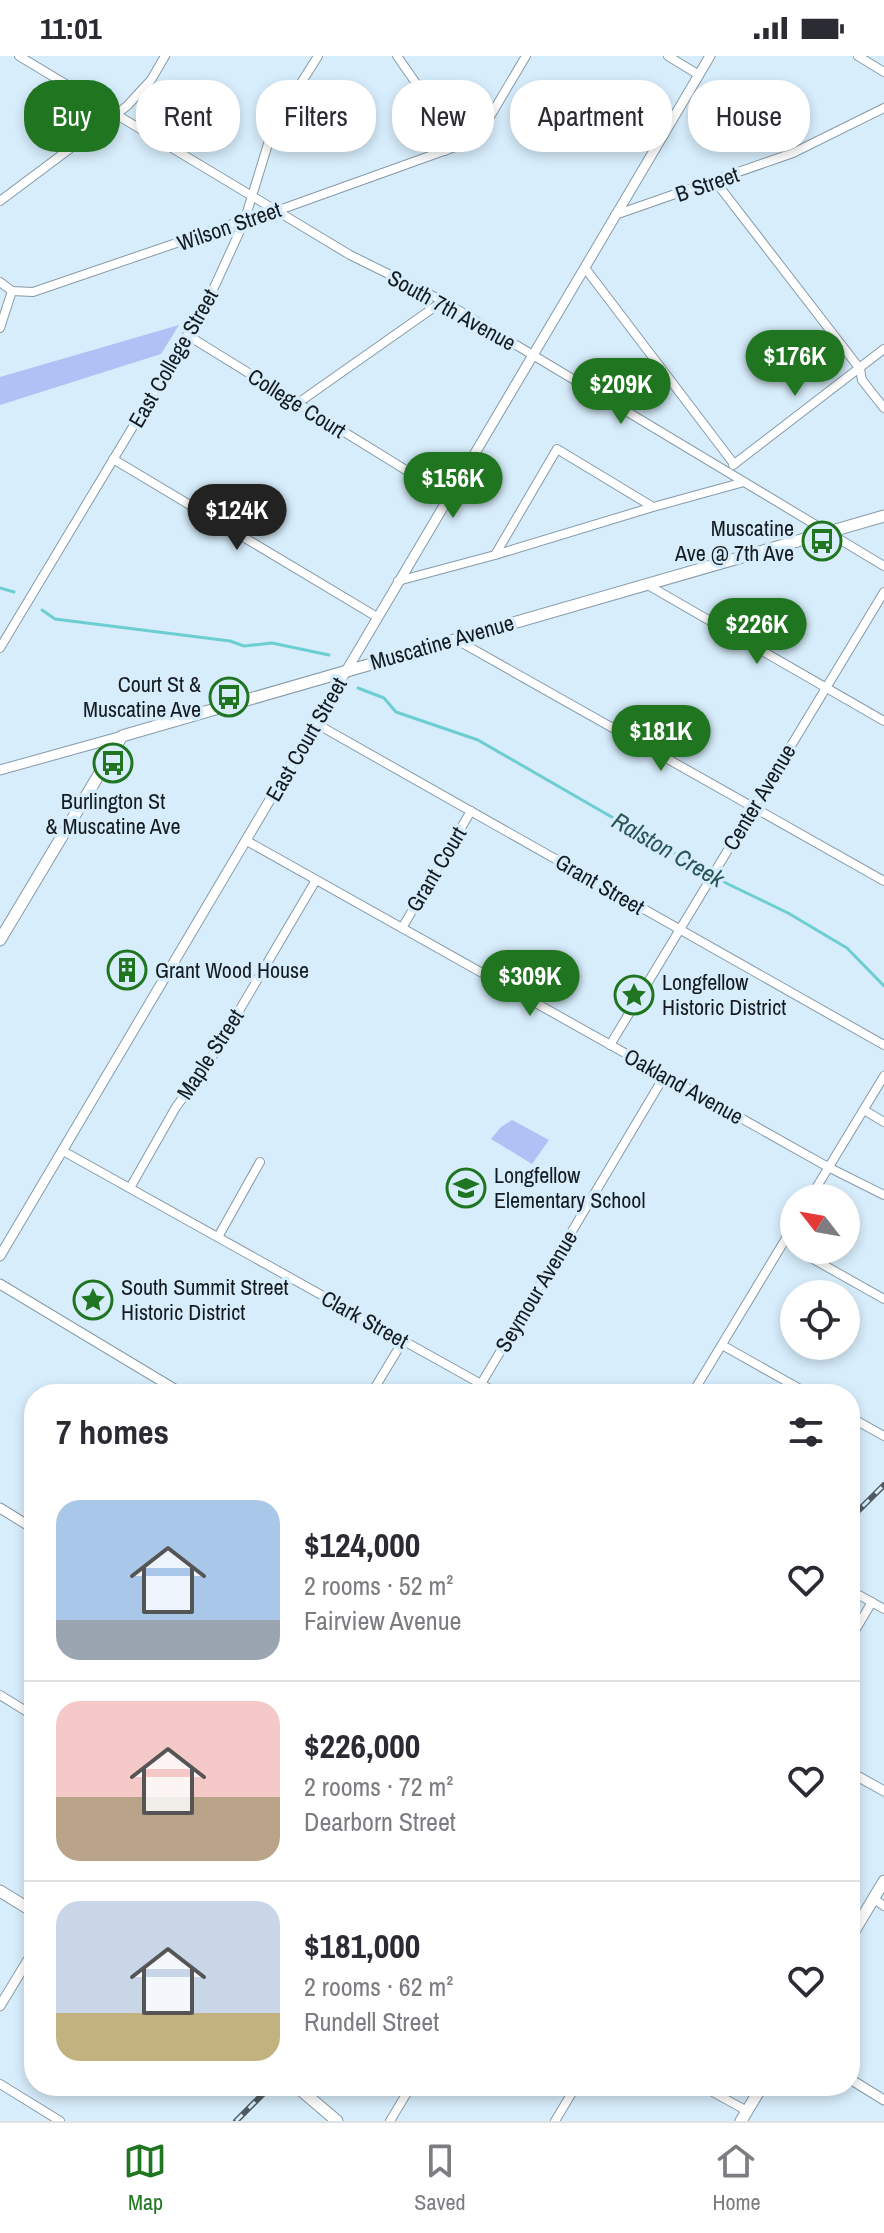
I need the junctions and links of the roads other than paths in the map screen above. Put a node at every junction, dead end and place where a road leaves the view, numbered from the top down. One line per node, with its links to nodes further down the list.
1 (19, 56): 11 (street, South 7th Avenue)
2 (165, 56): 14 (street)
3 (318, 56): 20 (street, East College Street)
4 (397, 56): 12 (street)
5 (526, 56): 15 (street, Wilson Street)
6 (668, 56): 10 (street)
7 (710, 56): 10 (street, East Court Street)
8 (858, 56): 9 (street)
9 (884, 72)
10 (699, 75): 23 (street, East Court Street)
11 (59, 80)
12 (414, 80)
13 (884, 108): 19 (street, B Street)
14 (120, 109)
15 (494, 110)
16 (120, 116): 20 (street, South 7th Avenue)
17 (64, 152): 21 (street)
18 (442, 152): 22 (street, Wilson Street)
19 (715, 181): 23 (street, B Street); 33 (street)
20 (252, 195): 22 (street, South 7th Avenue); 24 (street, East College Street)
21 (0, 201)
22 (277, 210): 24 (street, Wilson Street); 28 (street, South 7th Avenue)
23 (615, 215): 25 (street, East Court Street)
24 (244, 222): 27 (street, Wilson Street); 30 (street, East College Street)
25 (585, 268): 32 (street, East Court Street); 37 (street)
26 (0, 282): 27 (street)
27 (12, 291): 29 (street)
28 (443, 301): 32 (street, South 7th Avenue); 34 (street)
29 (0, 328)
30 (187, 335): 34 (street, College Court); 36 (street, East College Street)
31 (884, 349): 33 (street)
32 (532, 355): 38 (street, South 7th Avenue); 40 (street, East Court Street)
33 (860, 369): 35 (street); 37 (street)
34 (298, 403): 40 (street, College Court)
35 (884, 408)
36 (113, 459): 49 (street); 51 (street, East College Street)
37 (734, 464): 38 (street)
38 (726, 471): 39 (street, South 7th Avenue)
39 (744, 482): 41 (street); 43 (street, South 7th Avenue)
40 (448, 496): 46 (street, East Court Street)
41 (653, 507): 44 (street); 44 (street)
42 (884, 516): 43 (main road, Muscatine Avenue)
43 (827, 533): 45 (street, South 7th Avenue); 47 (main road, Muscatine Avenue)
44 (495, 555): 46 (street)
45 (884, 566)
46 (398, 581): 49 (street, East Court Street)
47 (645, 584): 50 (main road, Muscatine Avenue); 53 (street)
48 (884, 592): 53 (street, Center Avenue)
49 (377, 617): 52 (street, East Court Street)
50 (454, 639): 52 (main road, Muscatine Avenue); 58 (street)
51 (0, 648)
52 (346, 670): 55 (street, East Court Street); 56 (main road, Muscatine Avenue)
53 (825, 688): 54 (street); 58 (street, Center Avenue)
54 (884, 721)
55 (315, 723): 59 (street, Grant Street); 60 (street, East Court Street)
56 (122, 736): 57 (street, Muscatine Avenue); 65 (main road)
57 (0, 770)
58 (753, 807): 62 (street); 64 (street, Center Avenue)
59 (471, 811): 63 (street, Grant Court); 64 (street, Grant Street)
60 (247, 841): 61 (street, Oakland Avenue); 72 (street, East Court Street)
61 (316, 880): 63 (street, Oakland Avenue); 76 (street, Maple Street)
62 (884, 881)
63 (402, 928): 66 (street, Oakland Avenue)
64 (680, 929): 66 (street, Center Avenue); 67 (street, Grant Street)
65 (0, 940)
66 (610, 1045): 68 (street, Oakland Avenue)
67 (884, 1045)
68 (665, 1075): 74 (street, Oakland Avenue); 88 (street, Seymour Avenue)
69 (884, 1076): 70 (street)
70 (864, 1110): 71 (street); 74 (street)
71 (884, 1122)
72 (63, 1151): 76 (street, Clark Street); 80 (street, East Court Street)
73 (260, 1162): 78 (street)
74 (828, 1167): 75 (street); 77 (street, Oakland Avenue)
75 (818, 1184)
76 (130, 1188): 78 (street, Clark Street)
77 (884, 1195)
78 (218, 1237): 84 (street, Clark Street)
79 (780, 1250): 85 (street)
80 (0, 1256)
81 (822, 1264): 83 (street)
82 (0, 1284): 86 (street)
83 (884, 1299)
84 (403, 1341): 87 (street); 88 (street, Clark Street)
85 (722, 1345): 89 (street); 90 (street)
86 (166, 1384)
87 (377, 1384)
88 (481, 1384)
89 (698, 1384)
90 (791, 1384)
91 (860, 1423): 92 (street)
92 (884, 1436)
93 (0, 1508): 94 (street)
94 (24, 1523)
95 (860, 1595): 96 (street)
96 (872, 1602): 97 (street); 98 (street)
97 (884, 1609)
98 (860, 1622)
99 (0, 1695): 100 (street)
100 (24, 1710)
101 (860, 1778): 102 (street)
102 (884, 1791)
103 (884, 1881): 105 (main road)
104 (0, 1891): 106 (main road)
105 (879, 1902): 107 (main road)
106 (24, 1906)
107 (860, 1926)
108 (24, 1966): 109 (street)
109 (0, 2006)
110 (0, 2084): 119 (street)
111 (860, 2085): 117 (street)
112 (308, 2096): 120 (main road)
113 (405, 2096): 121 (street)
114 (570, 2096): 122 (street)
115 (716, 2096): 118 (street)
116 (756, 2096): 118 (main road)
117 (884, 2100)
118 (744, 2116)
119 (60, 2121)
120 (337, 2121)
121 (390, 2121)
122 (555, 2121)

